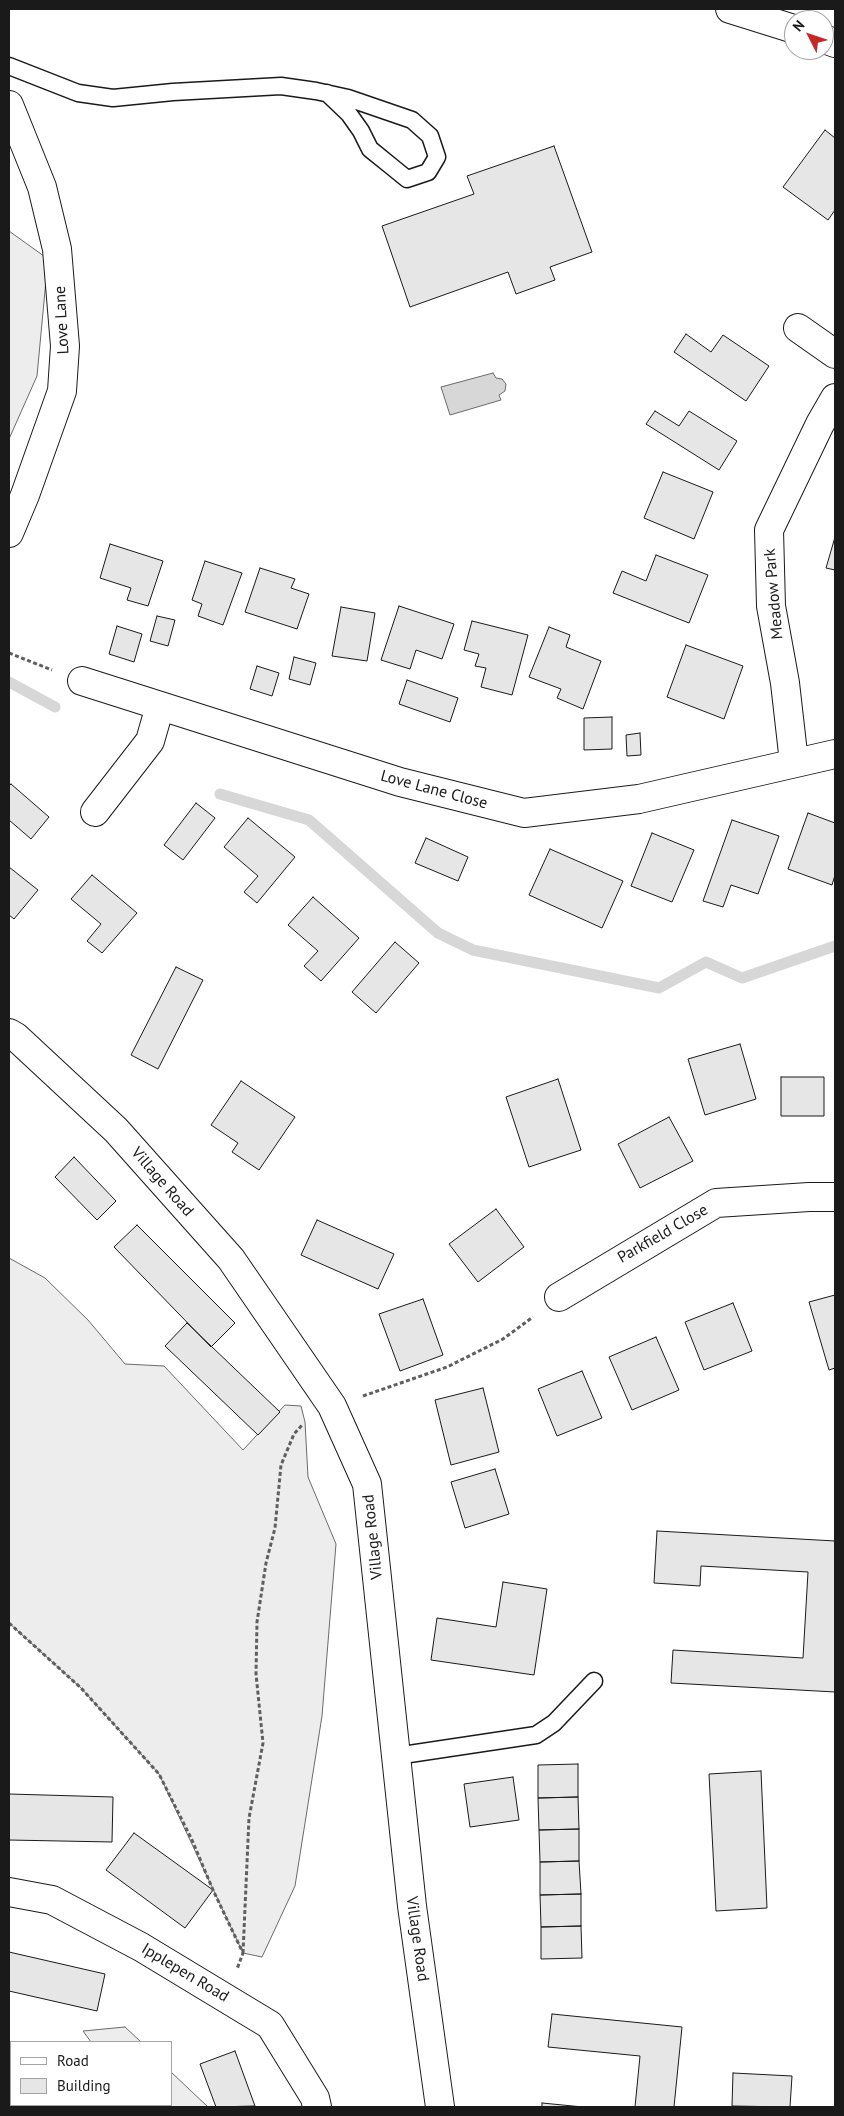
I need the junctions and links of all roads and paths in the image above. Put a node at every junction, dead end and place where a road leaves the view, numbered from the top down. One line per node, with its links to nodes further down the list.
1 (730, 9): 2 (street)
2 (784, 26)
3 (9, 66): 4 (lane)
4 (327, 93): 4 (lane)
5 (9, 105): 9 (street, Love Lane)
6 (798, 328): 7 (street)
7 (835, 354)
8 (835, 398): 14 (street, Meadow Park)
9 (9, 533)
10 (9, 653): 11 (path)
11 (82, 681): 12 (street, Love Lane Close)
12 (160, 706): 14 (street, Love Lane Close); 15 (street)
13 (835, 754): 14 (street)
14 (794, 762)
15 (95, 812)
16 (9, 1032): 19 (street, Village Road)
17 (835, 1197): 18 (street, Parkfield Close)
18 (559, 1296): 19 (path)
19 (332, 1406): 22 (street, Village Road); 24 (path)
20 (9, 1623): 24 (path)
21 (594, 1681): 22 (lane)
22 (396, 1756): 27 (street, Village Road)
23 (9, 1892): 25 (street, Ipplepen Road)
24 (243, 1952): 25 (path)
25 (227, 1998): 26 (street, Ipplepen Road)
26 (317, 2107)
27 (440, 2107)

